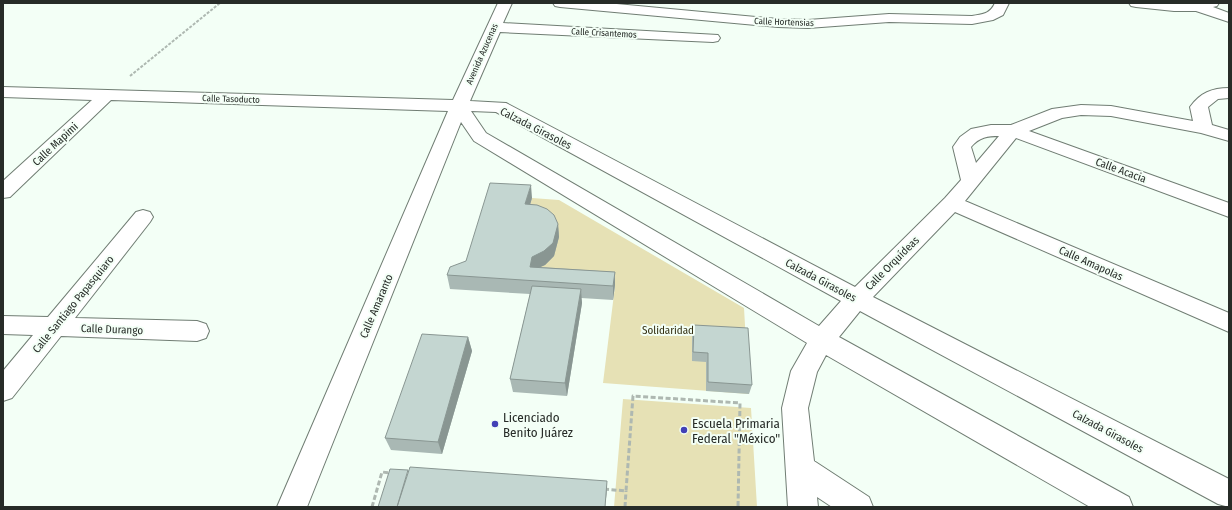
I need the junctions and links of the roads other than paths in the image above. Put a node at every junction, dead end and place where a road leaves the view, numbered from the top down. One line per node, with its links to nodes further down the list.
1 (505, 3): 7 (street, Avenida Azucenas)
2 (560, 3): 3 (street, Calle Hortensias)
3 (1002, 3)
4 (1136, 3): 5 (street)
5 (1205, 5): 6 (street)
6 (1229, 18)
7 (494, 27): 8 (street, Calle Crisantemos); 12 (street, Avenida Azucenas)
8 (713, 38)
9 (3, 92): 11 (street, Calle Tasoducto)
10 (1229, 93): 13 (street)
11 (106, 96): 12 (street, Calle Tasoducto); 17 (street, Calle Mapimi)
12 (459, 106): 21 (street, Calzada Girasoles); 26 (street); 30 (street, Calle Amaranto)
13 (1204, 128): 14 (street); 15 (street)
14 (1013, 131): 16 (street, Calle Orquídeas); 16 (street); 19 (street, Calle Acacia)
15 (1229, 136)
16 (971, 181): 18 (street, Calle Orquídeas)
17 (3, 192)
18 (952, 203): 21 (street, Calle Orquídeas); 22 (street, Calle Amapolas)
19 (1229, 210)
20 (143, 217): 24 (street, Calle Santiago Papasquiaro)
21 (857, 299): 26 (street, Calle Orquídeas); 29 (street, Calzada Girasoles)
22 (1229, 323)
23 (3, 325): 24 (street, Calle Durango)
24 (54, 327): 25 (street, Calle Durango); 27 (street, Calle Santiago Papasquiaro)
25 (198, 331)
26 (822, 340): 28 (street, Calle Orquídeas); 33 (street)
27 (3, 390)
28 (799, 468): 31 (street, Calle Orquídeas); 32 (street)
29 (1229, 494)
30 (292, 507)
31 (804, 507)
32 (858, 507)
33 (1118, 507)

